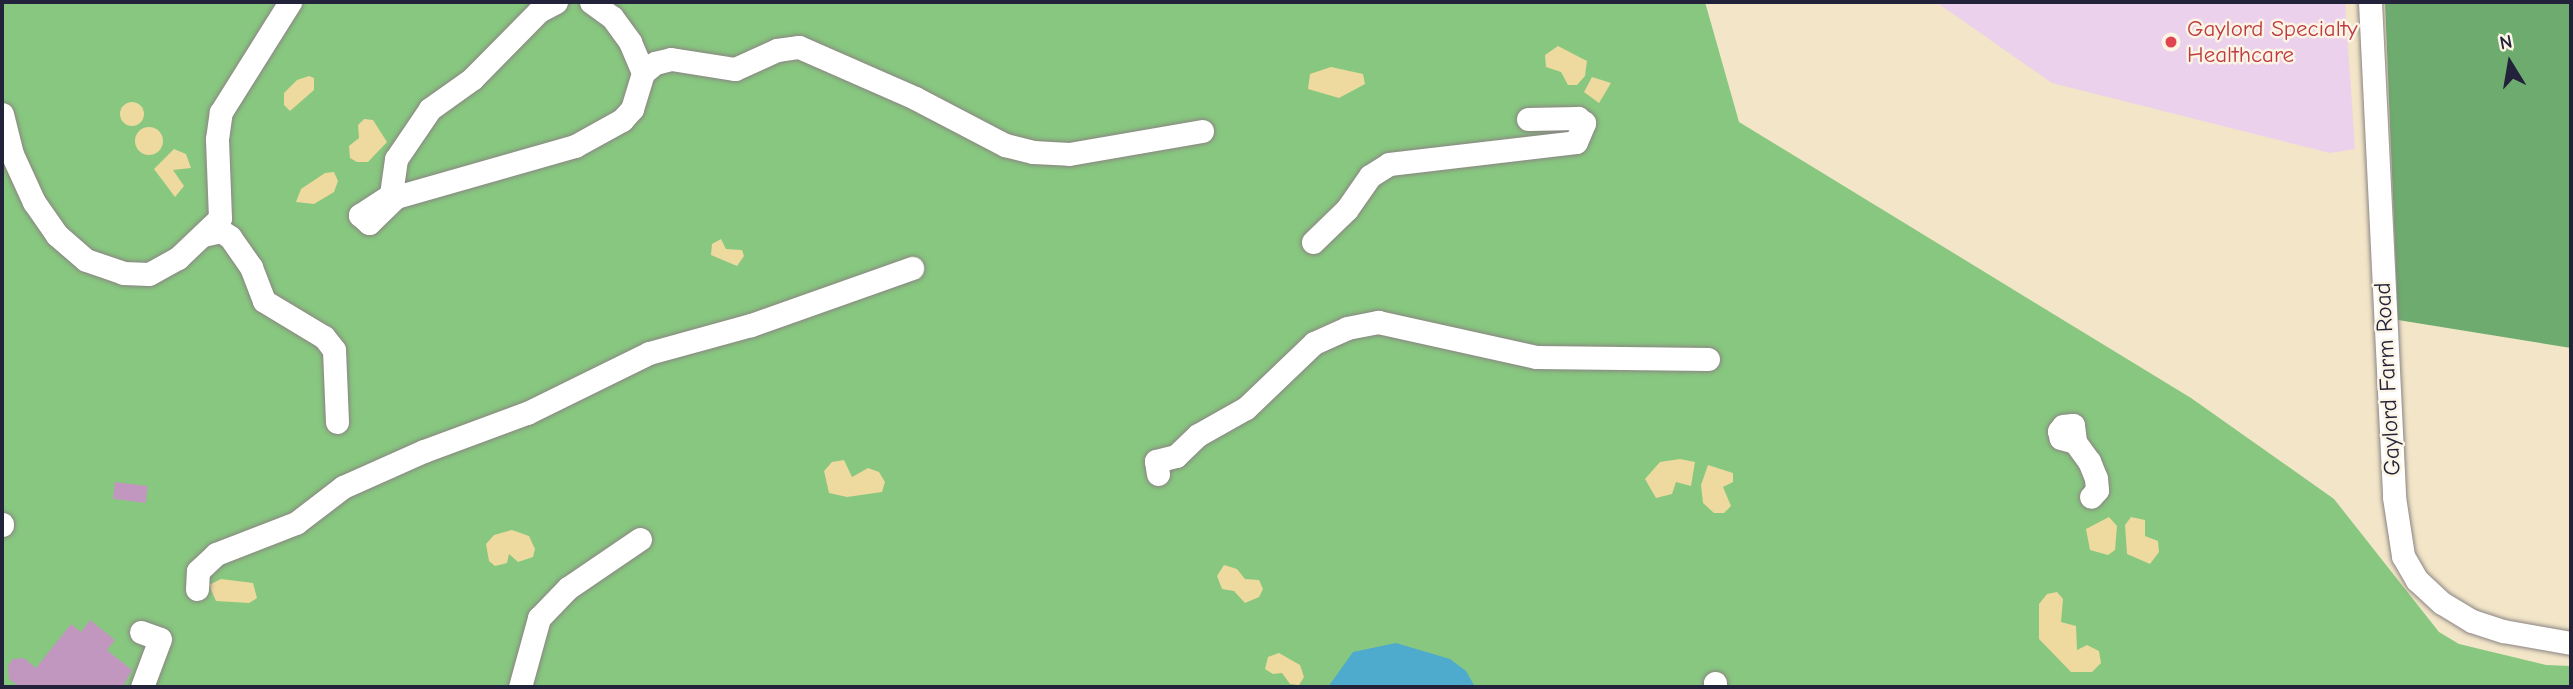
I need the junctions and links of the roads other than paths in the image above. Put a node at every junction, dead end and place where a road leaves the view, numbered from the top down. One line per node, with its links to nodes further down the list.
1 (290, 2): 9 (street)
2 (556, 2): 5 (street)
3 (591, 2): 5 (street)
4 (2370, 2): 20 (street, Gaylord Farm Road)
5 (643, 73): 8 (street)
6 (2, 114): 9 (street)
7 (1528, 119): 10 (street)
8 (1202, 131)
9 (225, 228): 13 (street)
10 (1313, 242)
11 (912, 268): 18 (street)
12 (1708, 359): 15 (street)
13 (338, 422)
14 (2075, 442): 16 (street)
15 (1158, 474)
16 (2091, 497)
17 (640, 539): 22 (street)
18 (197, 589)
19 (141, 632): 21 (street)
20 (2571, 643)
21 (142, 687)
22 (520, 687)

